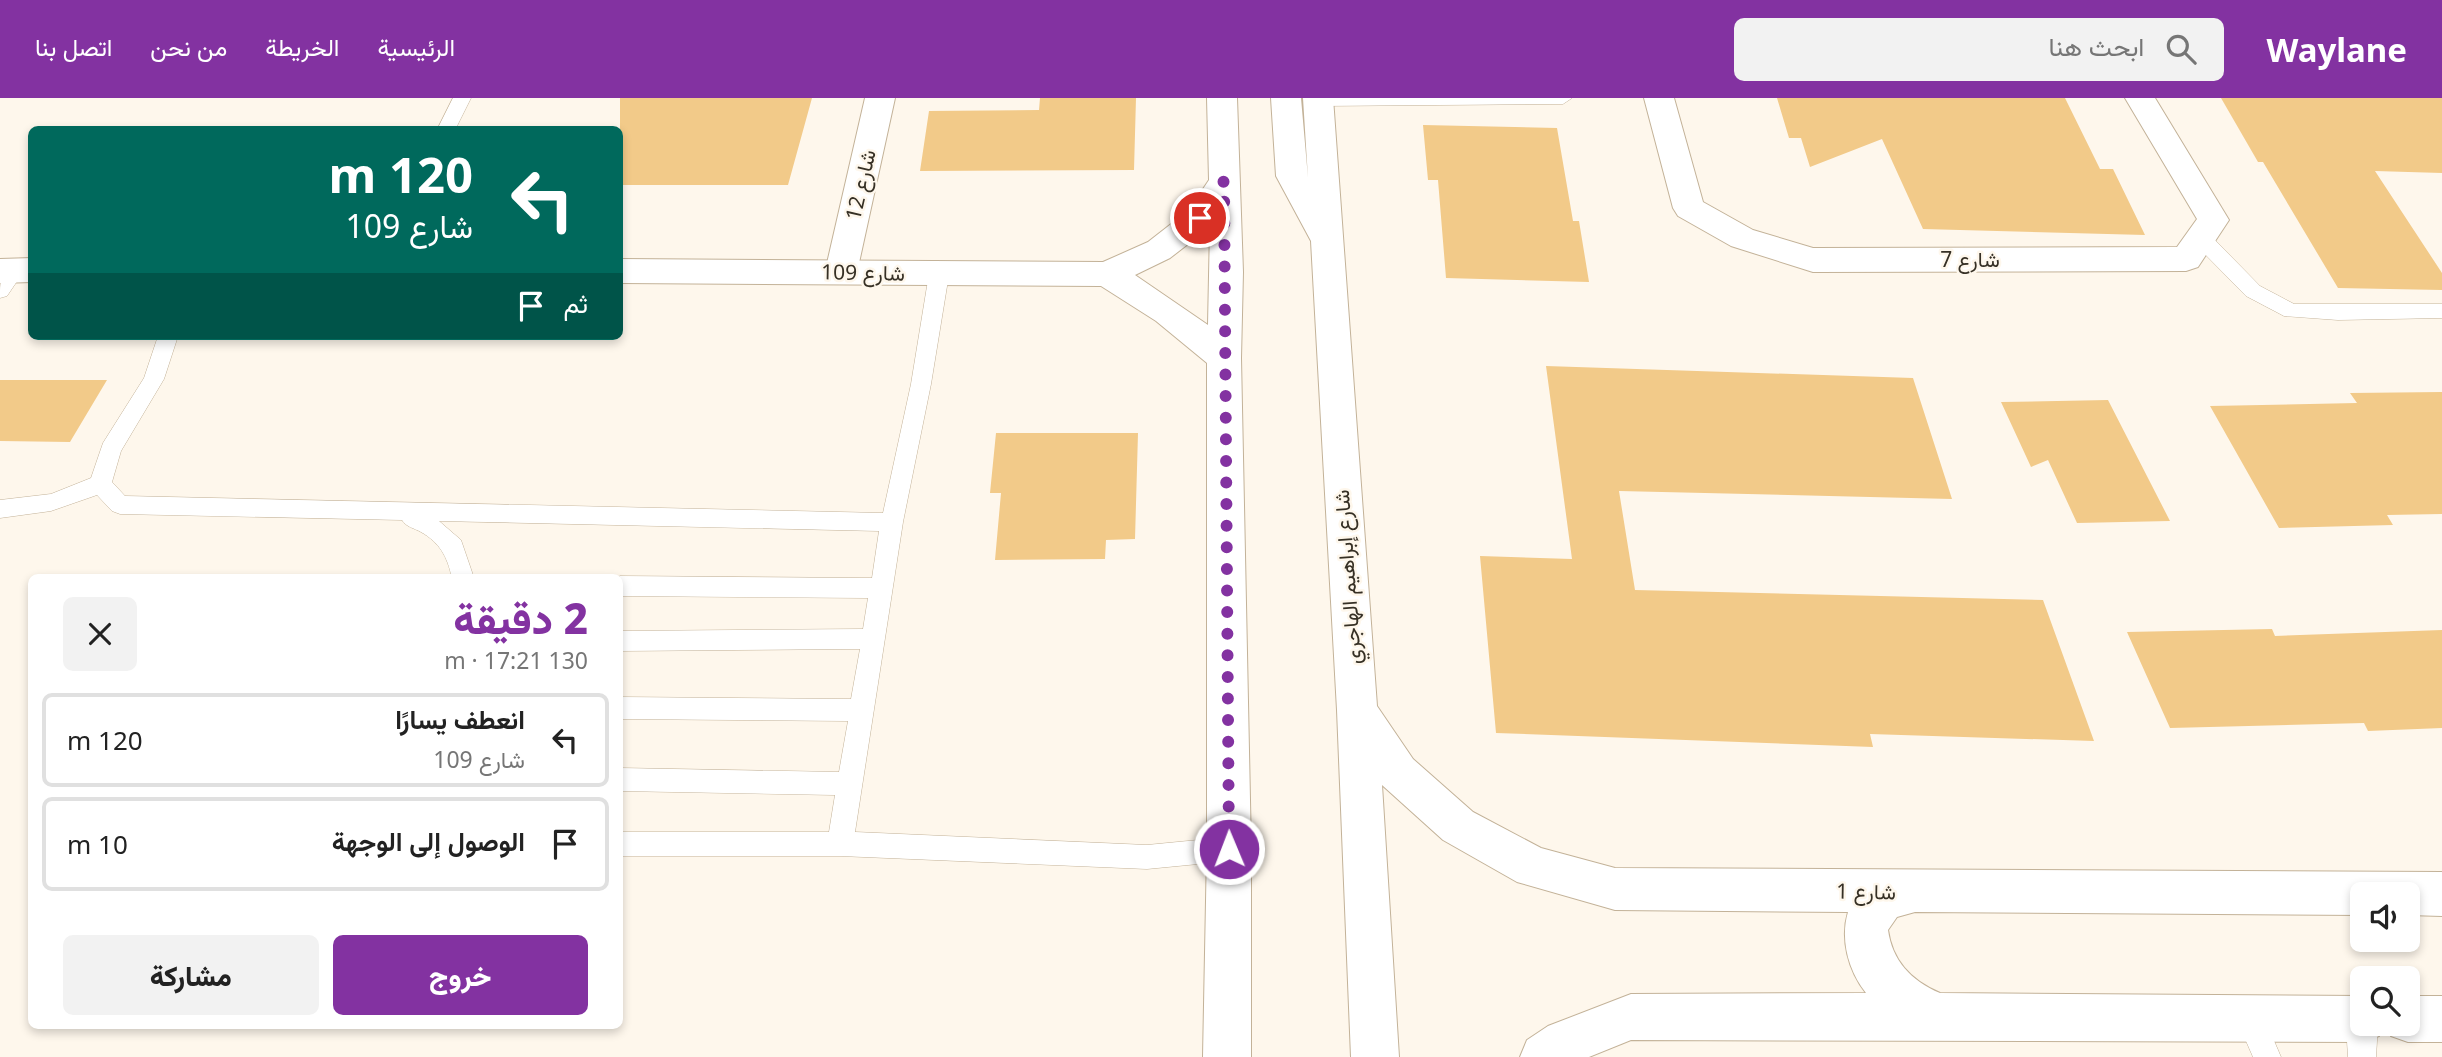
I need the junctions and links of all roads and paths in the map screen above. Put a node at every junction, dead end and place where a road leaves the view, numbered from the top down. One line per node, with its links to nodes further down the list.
1 (462, 98): 8 (lane)
2 (880, 98): 12 (street, شارع 12)
3 (1222, 98): 9 (street)
4 (1563, 98): 7 (lane)
5 (1659, 98): 10 (street, شارع 7)
6 (2140, 98): 10 (street)
7 (1308, 99): 29 (street, شارع إبراهيم الهاجري)
8 (448, 126)
9 (1224, 181): 14 (street, شارع 109); 17 (street)
10 (2201, 238): 15 (lane)
11 (623, 271): 12 (street, شارع 109)
12 (841, 272): 13 (street, شارع 109)
13 (939, 274): 14 (street, شارع 109); 21 (lane)
14 (1107, 274): 17 (street, شارع 109)
15 (2442, 311)
16 (167, 340): 18 (lane)
17 (1224, 358): 34 (street)
18 (100, 484): 19 (lane); 20 (lane)
19 (0, 509)
20 (402, 513): 21 (lane); 22 (lane)
21 (892, 522): 24 (lane)
22 (462, 574)
23 (623, 586): 24 (lane)
24 (881, 588): 25 (lane)
25 (873, 639): 26 (lane); 28 (lane)
26 (623, 640)
27 (623, 708): 28 (lane)
28 (861, 710): 31 (lane)
29 (1357, 710): 35 (street, شارع 1); 44 (street, شارع إبراهيم الهاجري)
30 (623, 779): 31 (lane)
31 (849, 784): 33 (lane)
32 (623, 844): 33 (lane)
33 (840, 844): 34 (lane)
34 (1229, 849): 43 (street)
35 (1918, 892): 36 (street, شارع 1); 37 (street)
36 (2442, 894)
37 (1945, 1016): 42 (street); 45 (street)
38 (2420, 1019): 39 (street)
39 (2442, 1019)
40 (2350, 1023): 42 (street)
41 (2362, 1036): 46 (lane)
42 (2259, 1038)
43 (1227, 1057)
44 (1375, 1057)
45 (1544, 1057)
46 (2362, 1057)

